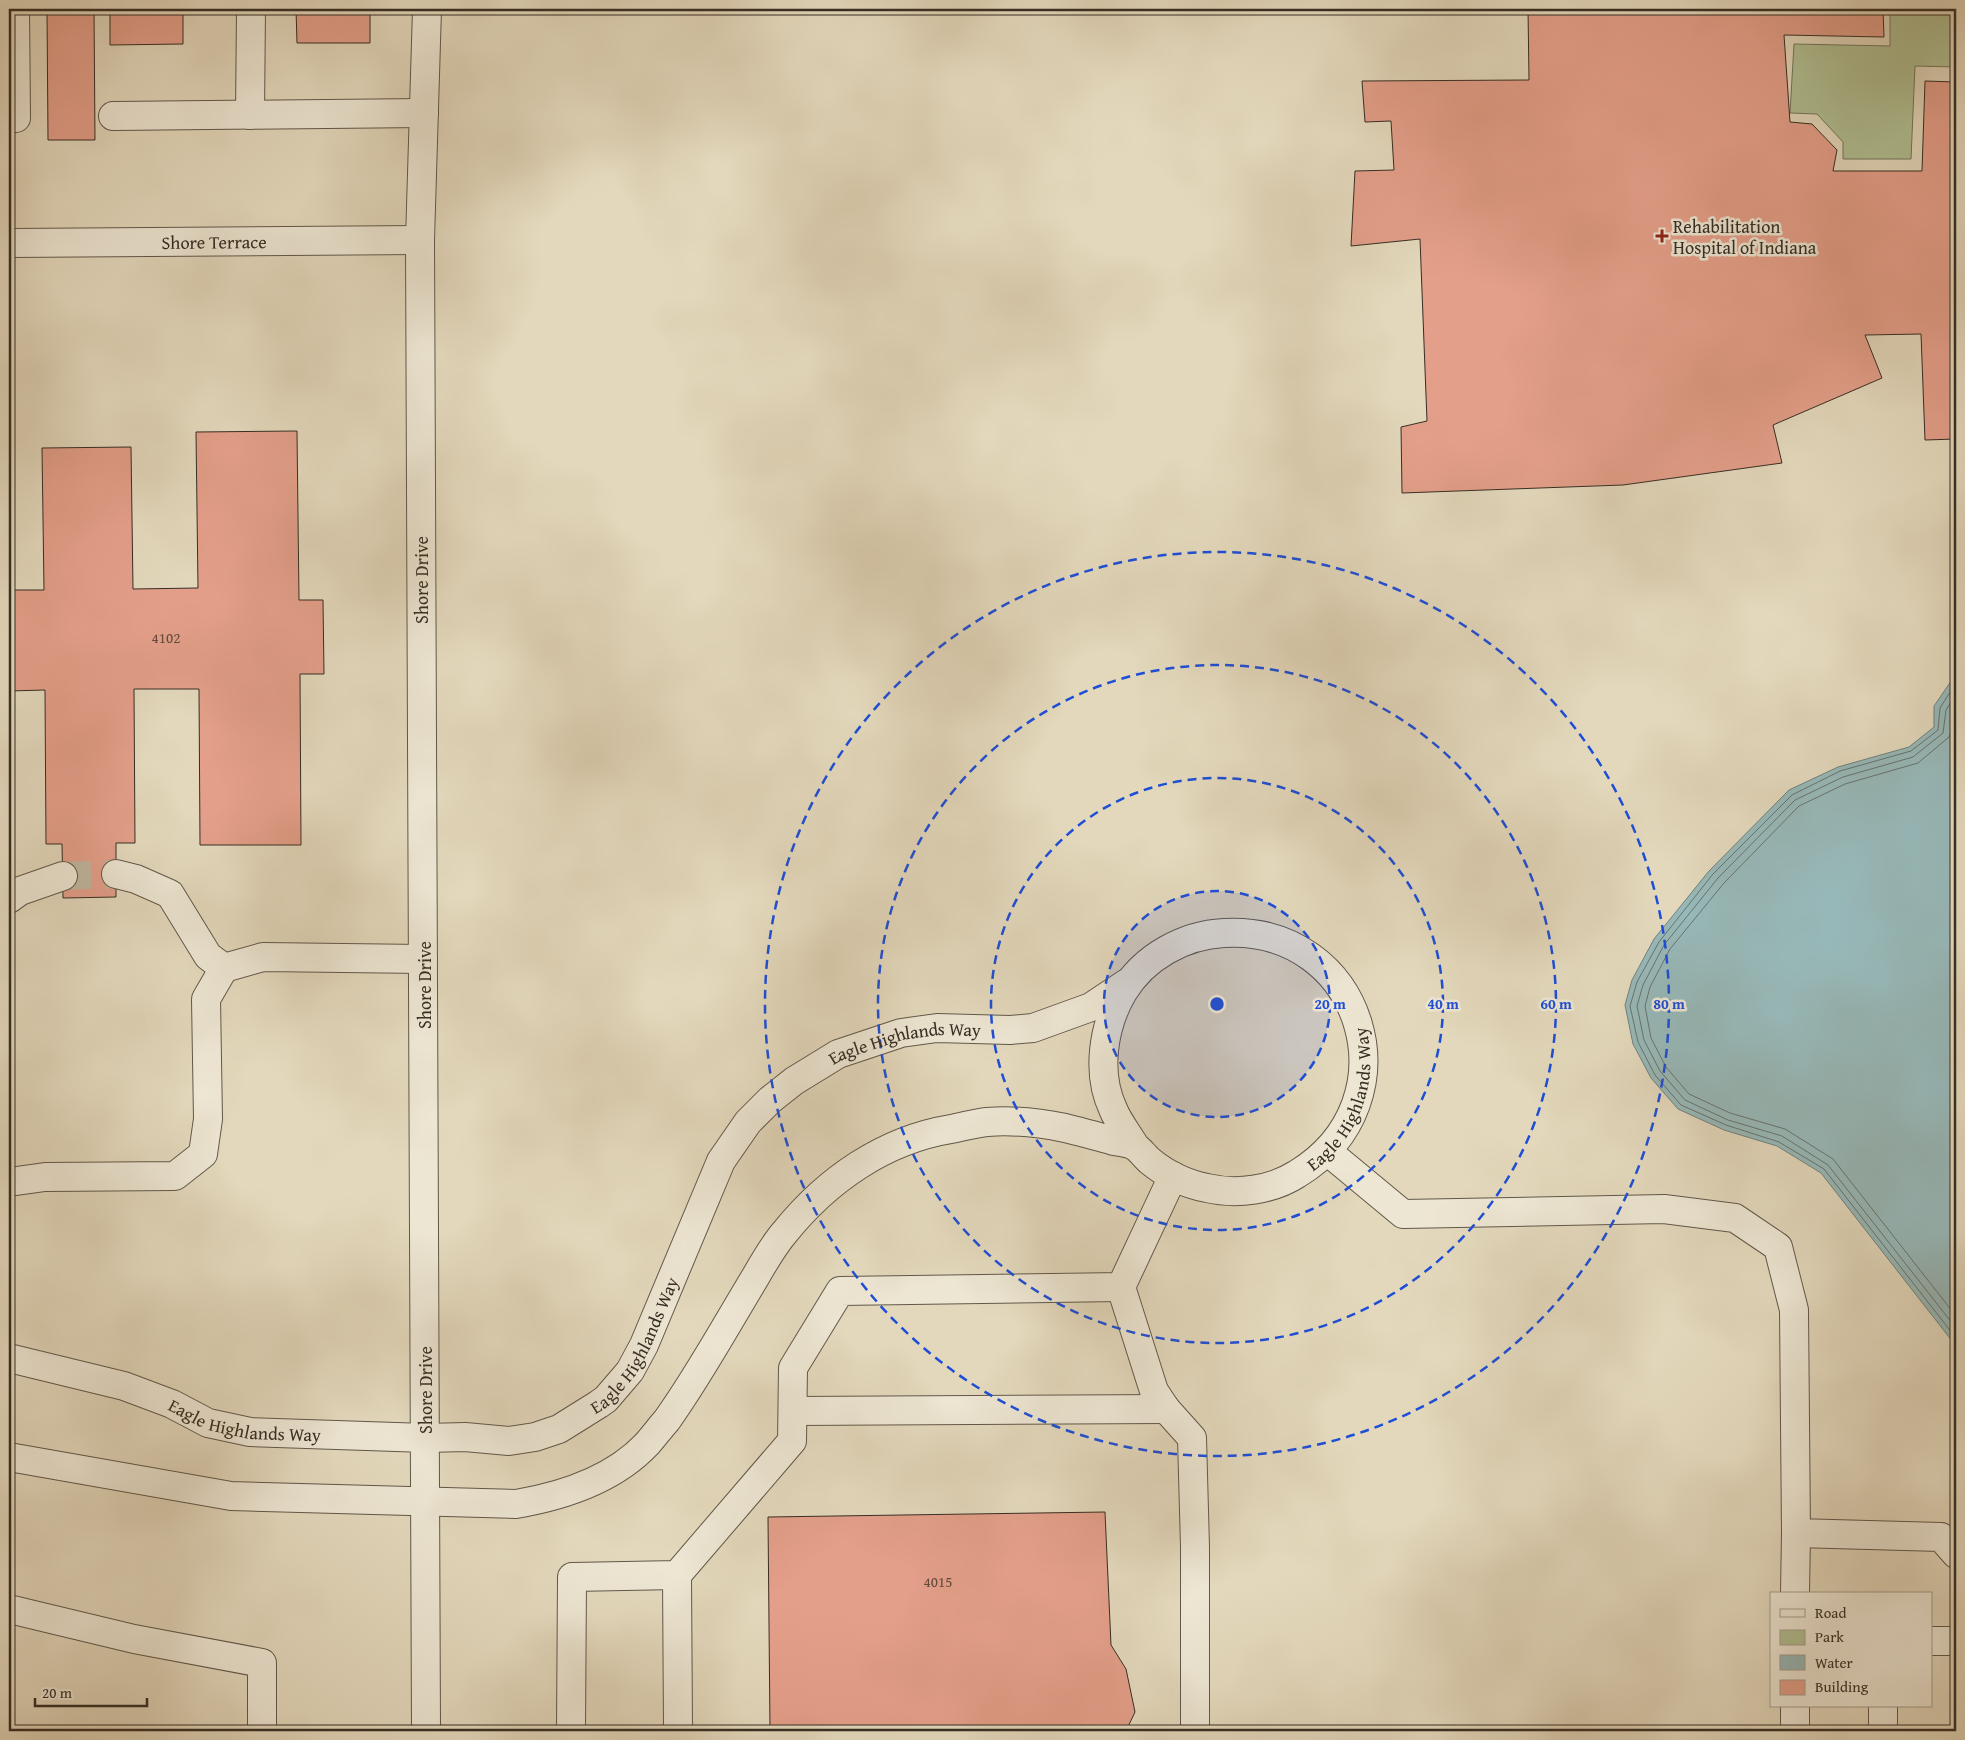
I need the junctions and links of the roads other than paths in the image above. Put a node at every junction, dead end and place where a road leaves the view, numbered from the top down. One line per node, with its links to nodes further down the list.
1 (16, 9): 7 (street)
2 (251, 9): 5 (street)
3 (427, 9): 4 (street, Shore Drive)
4 (424, 113): 5 (street); 8 (street, Shore Drive)
5 (250, 115): 6 (street)
6 (113, 116)
7 (9, 118)
8 (420, 240): 9 (street, Shore Terrace); 13 (street, Shore Drive)
9 (9, 243)
10 (116, 874): 14 (street)
11 (63, 876): 12 (street)
12 (9, 899)
13 (423, 959): 14 (street); 24 (street, Shore Drive)
14 (224, 968): 19 (street)
15 (1135, 976): 16 (street, Eagle Highlands Way); 17 (street, Eagle Highlands Way); 24 (street, Eagle Highlands Way)
16 (1135, 1146): 18 (street, Eagle Highlands Way); 26 (street, Eagle Highlands Way)
17 (1327, 1151): 18 (street, Eagle Highlands Way); 27 (street)
18 (1173, 1176): 20 (street)
19 (9, 1182)
20 (1121, 1287): 22 (street); 23 (street)
21 (9, 1358): 24 (street, Eagle Highlands Way)
22 (1166, 1409): 23 (street); 40 (street)
23 (794, 1411): 29 (street)
24 (426, 1438): 26 (street, Shore Drive)
25 (9, 1457): 26 (street, Eagle Highlands Way)
26 (426, 1501): 37 (street, Shore Drive)
27 (1796, 1533): 28 (street); 30 (street)
28 (1956, 1554)
29 (677, 1575): 38 (street); 39 (street)
30 (1795, 1592)
31 (9, 1609): 36 (street)
32 (1932, 1641): 33 (street)
33 (1956, 1641)
34 (1795, 1708): 41 (street)
35 (1883, 1708): 42 (street)
36 (262, 1731)
37 (426, 1731)
38 (571, 1731)
39 (678, 1731)
40 (1195, 1731)
41 (1795, 1731)
42 (1883, 1731)

